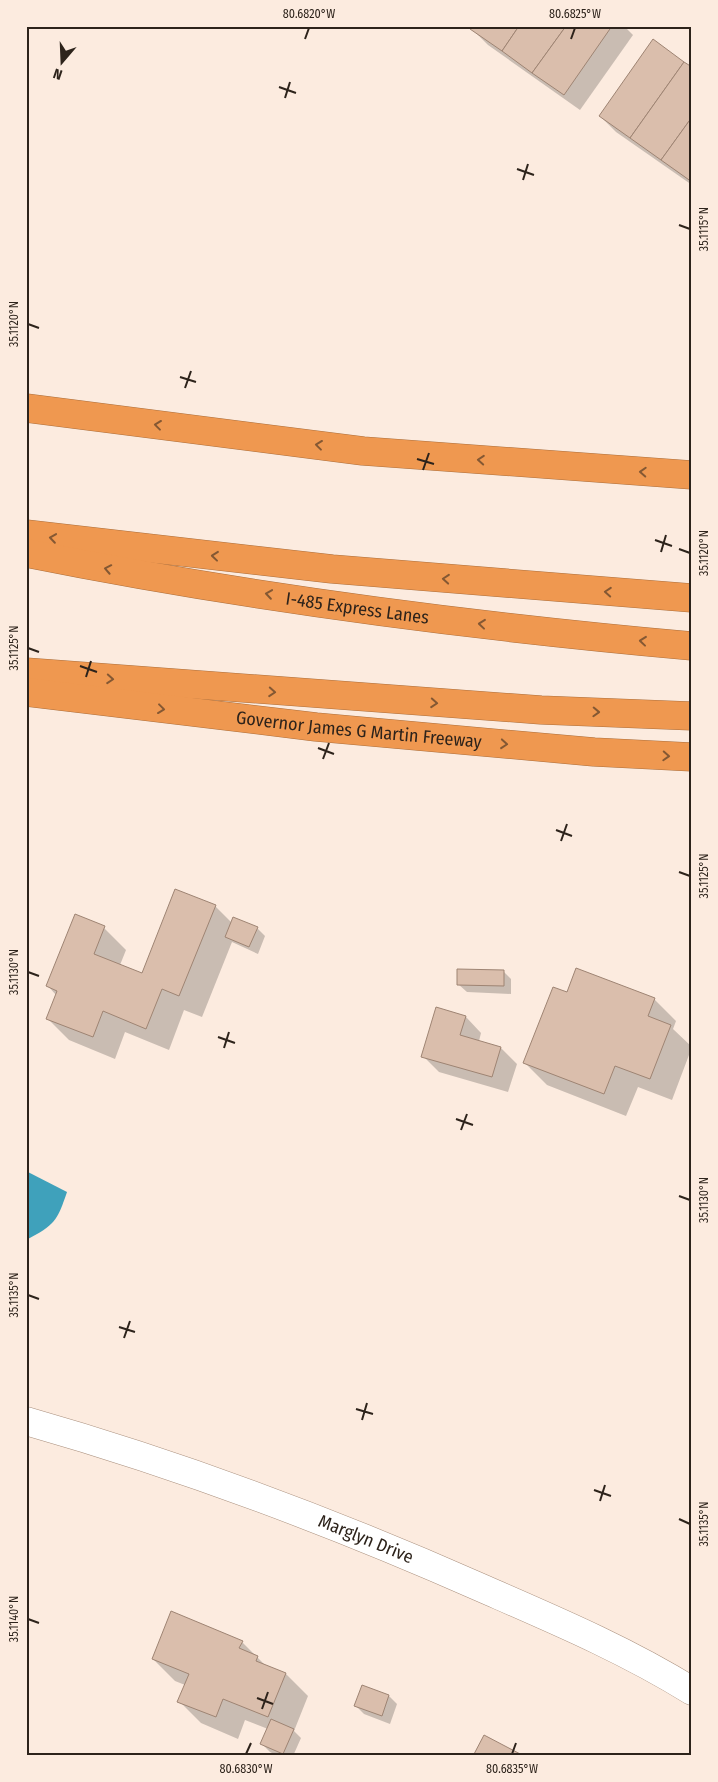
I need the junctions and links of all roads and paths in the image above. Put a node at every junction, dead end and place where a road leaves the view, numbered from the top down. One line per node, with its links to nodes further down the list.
1 (26, 408): 2 (highway, one-way to 1)
2 (692, 475)
3 (26, 534): 5 (highway, one-way to 3)
4 (26, 553): 6 (highway, I-485 Express Lanes, one-way to 4)
5 (692, 598)
6 (692, 646)
7 (26, 672): 9 (highway, one-way to 9)
8 (26, 692): 10 (highway, Governor James G Martin Freeway, one-way to 10)
9 (692, 716)
10 (692, 758)
11 (26, 1421): 12 (street, Marglyn Drive)
12 (692, 1691)

